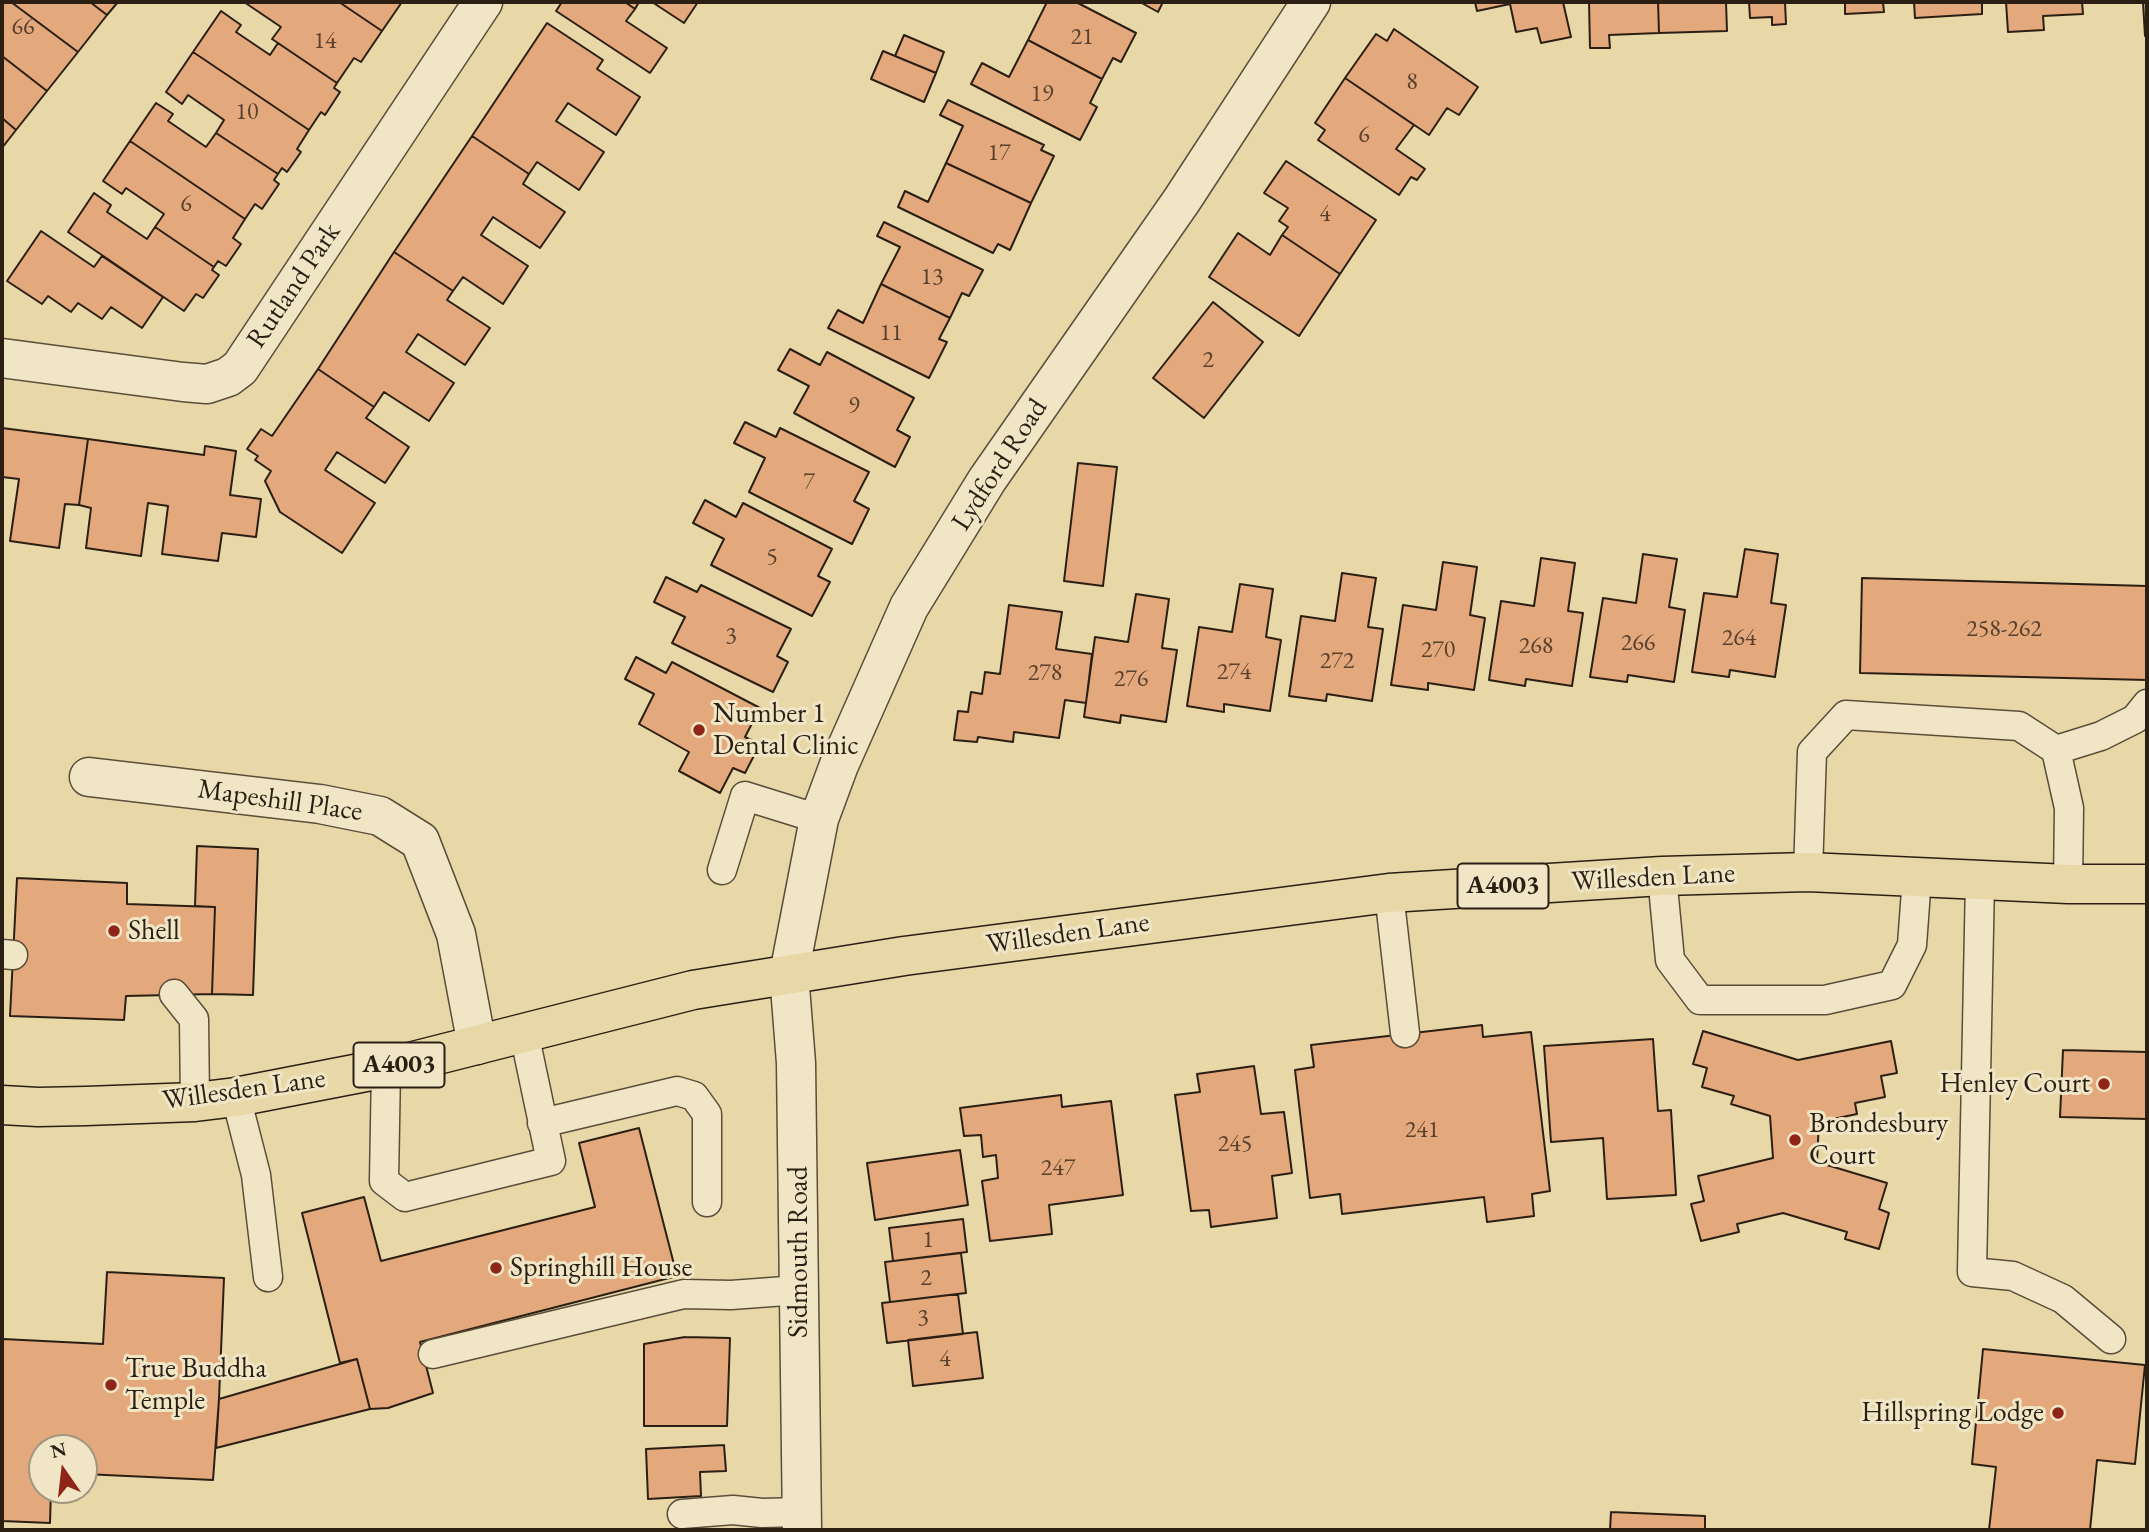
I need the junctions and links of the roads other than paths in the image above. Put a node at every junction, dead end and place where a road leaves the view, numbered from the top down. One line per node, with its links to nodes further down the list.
1 (483, 2): 3 (street, Rutland Park)
2 (1311, 2): 7 (street, Lydford Road)
3 (2, 358)
4 (2147, 704): 5 (lane)
5 (2056, 750): 9 (lane); 13 (lane)
6 (89, 777): 20 (street, Mapeshill Place)
7 (819, 819): 8 (lane); 16 (street, Lydford Road)
8 (722, 870)
9 (1808, 872): 10 (main road, Willesden Lane / A4003); 11 (main road, Willesden Lane / A4003)
10 (1662, 876): 11 (lane); 15 (main road, Willesden Lane / A4003)
11 (1917, 877): 12 (main road, Willesden Lane / A4003)
12 (1980, 880): 13 (main road, Willesden Lane / A4003); 29 (lane)
13 (2068, 884): 14 (main road, Willesden Lane / A4003)
14 (2147, 884)
15 (1389, 893): 16 (main road, Willesden Lane / A4003); 19 (lane)
16 (789, 974): 18 (main road, Willesden Lane / A4003); 28 (street, Sidmouth Road)
17 (174, 994): 23 (lane)
18 (524, 1033): 20 (main road, Willesden Lane / A4003); 25 (lane)
19 (1405, 1033)
20 (477, 1045): 21 (main road, Willesden Lane / A4003)
21 (386, 1068): 22 (main road, Willesden Lane / A4003); 25 (lane)
22 (236, 1097): 23 (main road, Willesden Lane / A4003); 27 (lane)
23 (195, 1101): 24 (main road, Willesden Lane / A4003)
24 (2, 1105)
25 (542, 1123): 26 (lane)
26 (707, 1202)
27 (268, 1277)
28 (799, 1290): 30 (lane); 32 (street, Sidmouth Road)
29 (2111, 1339)
30 (433, 1354)
31 (682, 1514): 32 (lane)
32 (802, 1521)

